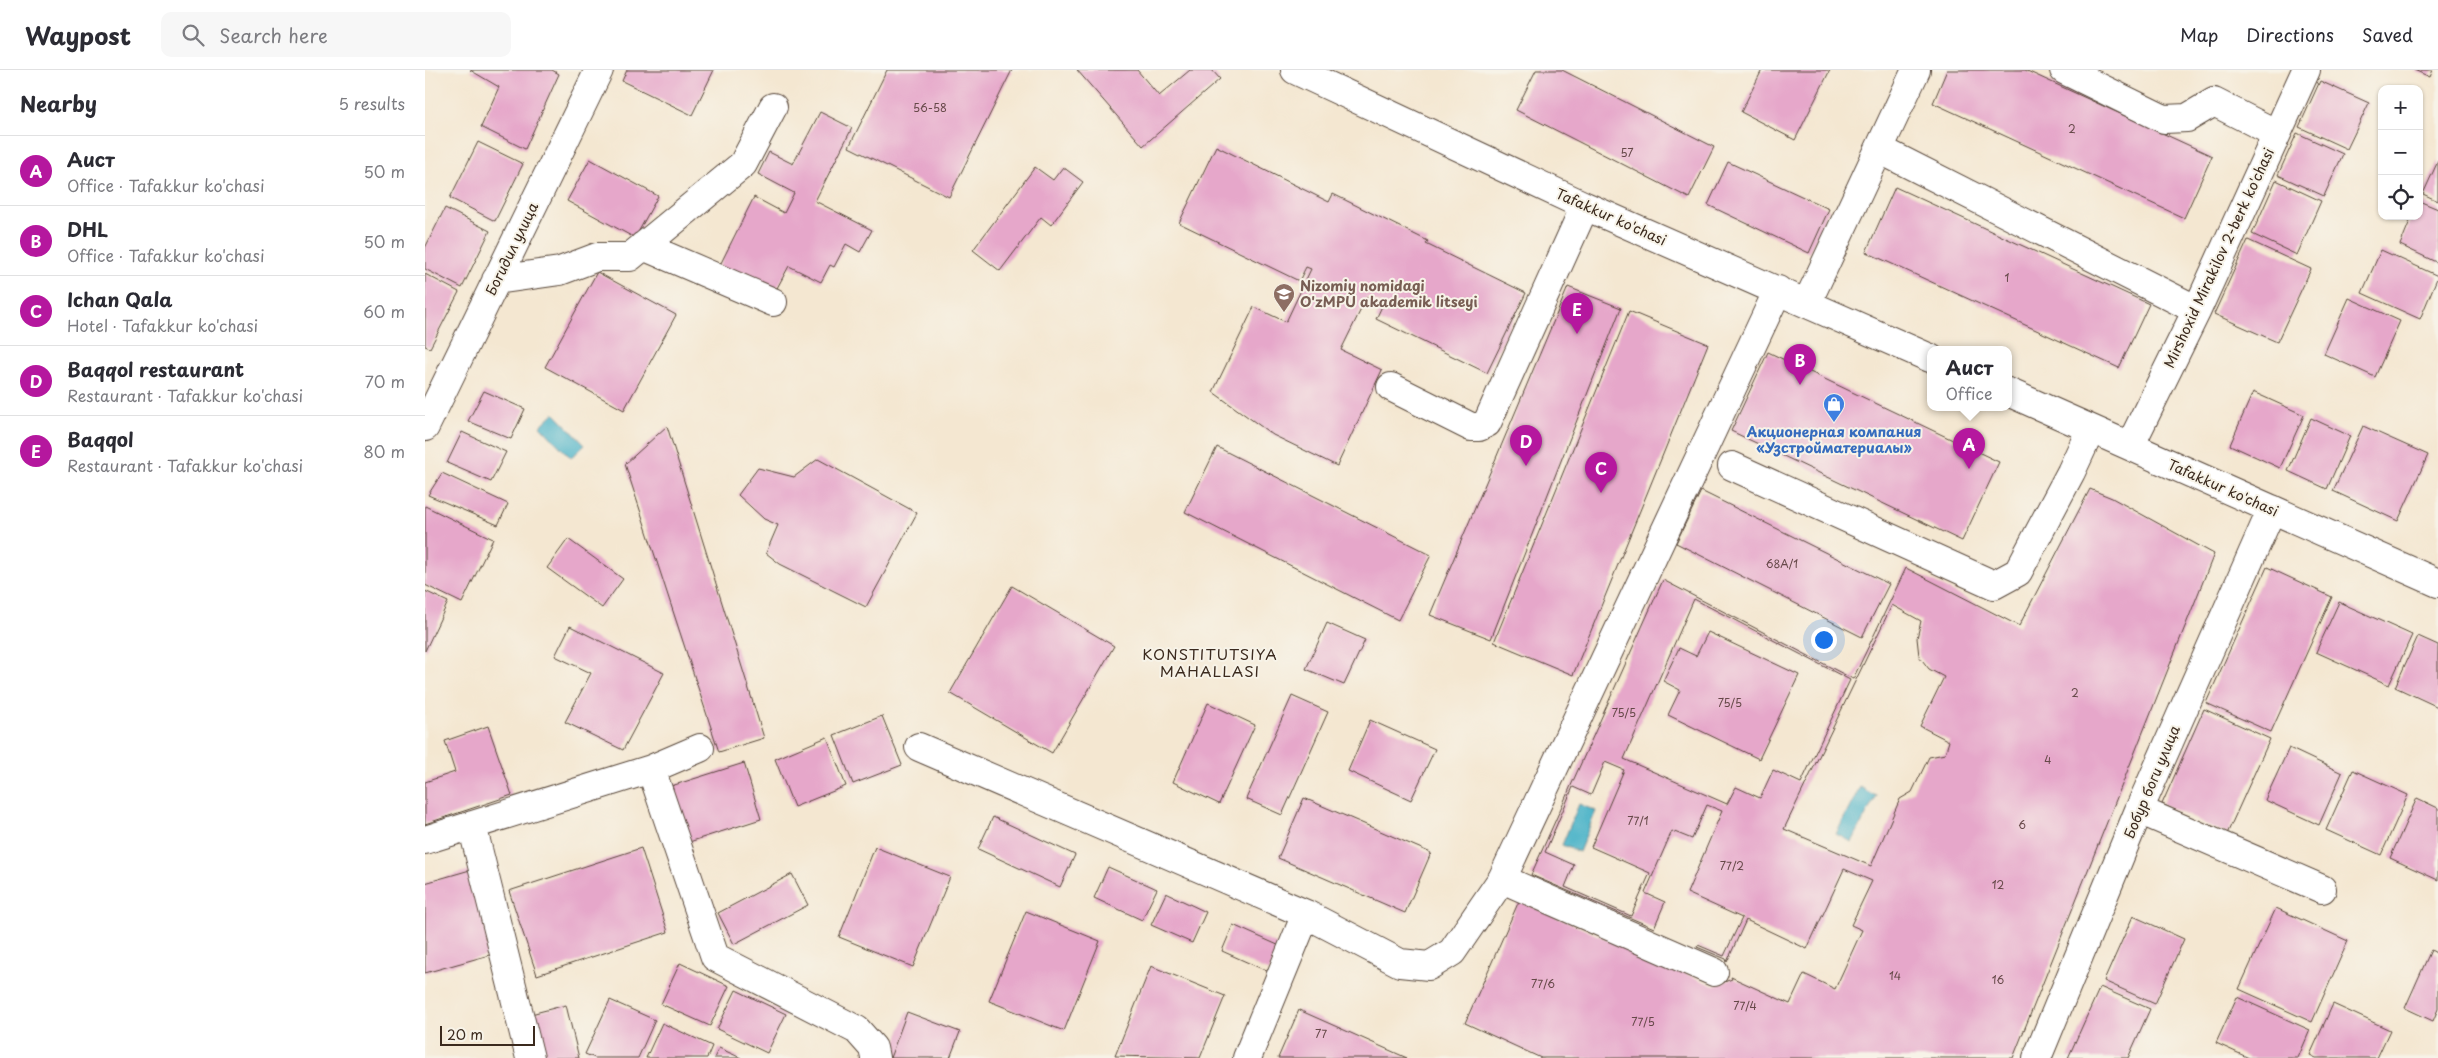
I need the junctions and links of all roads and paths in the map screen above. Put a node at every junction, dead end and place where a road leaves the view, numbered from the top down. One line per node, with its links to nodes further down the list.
1 (599, 70): 11 (street, Богидил улица)
2 (1295, 70): 9 (street, Tafakkur ko'chasi)
3 (1916, 70): 8 (street)
4 (2064, 70): 7 (street)
5 (2306, 70): 7 (street, Mirshoxid Mirakilov 2-berk ko'chasi)
6 (773, 107): 10 (street)
7 (2277, 134): 15 (street, Mirshoxid Mirakilov 2-berk ko'chasi)
8 (1879, 149): 14 (street); 15 (street)
9 (1585, 206): 12 (street, Tafakkur ko'chasi); 17 (street)
10 (643, 246): 11 (street); 13 (street)
11 (496, 280): 19 (street, Богидил улица)
12 (1777, 290): 14 (street, Tafakkur ko'chasi); 31 (street)
13 (773, 302)
14 (1807, 303): 16 (street, Tafakkur ko'chasi)
15 (2197, 310): 21 (street, Mirshoxid Mirakilov 2-berk ko'chasi)
16 (1927, 357)
17 (1391, 388)
18 (2012, 394): 20 (street, Tafakkur ko'chasi)
19 (425, 427)
20 (2091, 429): 21 (street, Tafakkur ko'chasi); 22 (street)
21 (2130, 446): 23 (street, Tafakkur ko'chasi)
22 (1732, 466)
23 (2271, 509): 24 (street, Tafakkur ko'chasi); 28 (street, Бобур боги улица)
24 (2438, 583)
25 (919, 747): 33 (street)
26 (700, 748): 27 (street)
27 (651, 769): 29 (street); 36 (street)
28 (2139, 810): 32 (street); 38 (street, Бобур боги улица)
29 (472, 825): 30 (street); 35 (street)
30 (425, 840)
31 (1502, 879): 33 (street); 34 (street)
32 (2322, 889)
33 (1306, 914): 37 (street)
34 (1714, 972)
35 (530, 1058)
36 (875, 1058)
37 (1247, 1058)
38 (2038, 1058)

